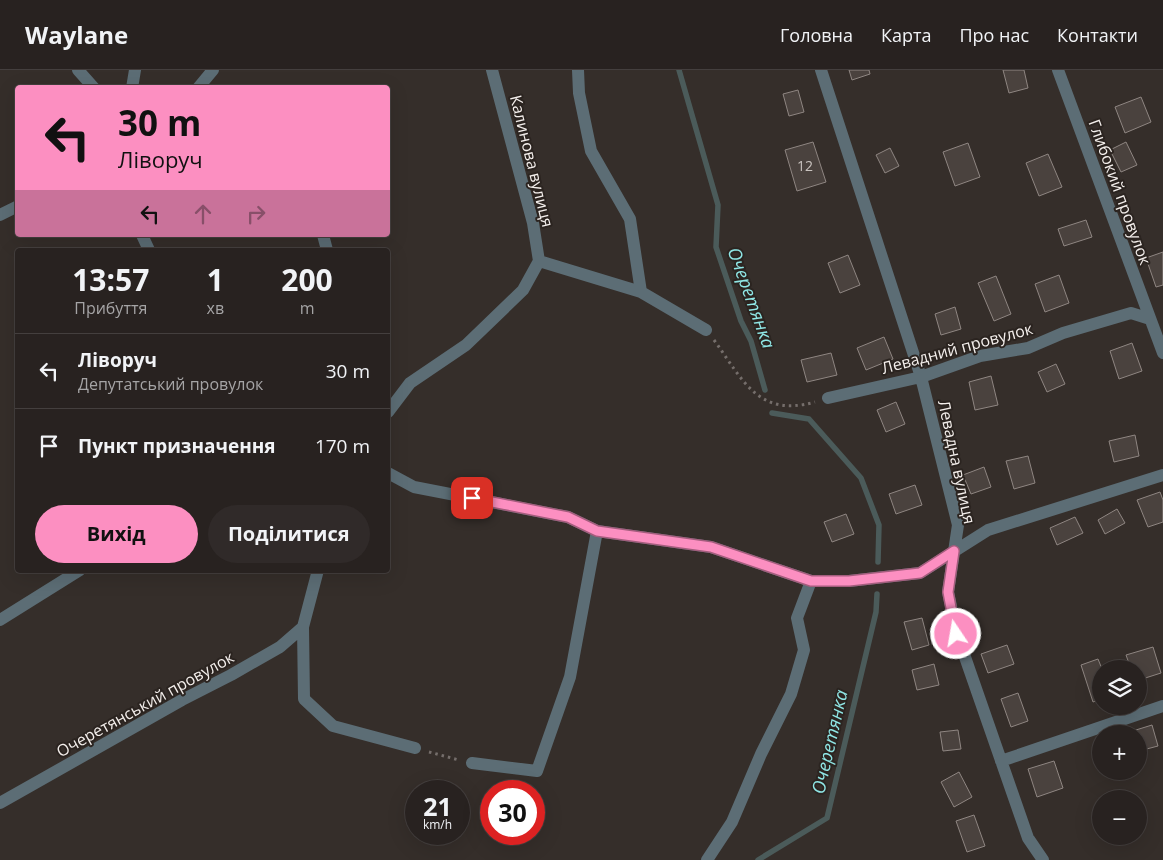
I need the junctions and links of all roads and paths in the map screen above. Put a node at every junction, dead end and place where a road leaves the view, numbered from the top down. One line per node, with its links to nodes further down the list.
1 (78, 70): 8 (street)
2 (136, 70): 9 (street)
3 (213, 70): 10 (street)
4 (492, 70): 13 (street, Калинова вулиця)
5 (578, 70): 14 (street)
6 (821, 70): 18 (street, Левадна вулиця)
7 (1058, 70): 15 (street, Глибокий провулок)
8 (91, 85)
9 (133, 85)
10 (200, 85)
11 (15, 208): 12 (street)
12 (0, 215)
13 (539, 261): 14 (street); 20 (street)
14 (641, 292): 16 (street)
15 (1150, 319): 17 (street, Глибокий провулок); 18 (street, Левадний провулок)
16 (706, 330): 19 (path)
17 (1163, 353)
18 (921, 376): 19 (street, Левадний провулок); 24 (street, Левадна вулиця)
19 (828, 398)
20 (390, 409)
21 (390, 474): 23 (street)
22 (1163, 475): 24 (street)
23 (597, 531): 27 (street); 33 (street)
24 (954, 551): 27 (street); 32 (street, Левадна вулиця)
25 (75, 573): 28 (street)
26 (317, 573): 29 (street)
27 (811, 581): 35 (street)
28 (0, 620)
29 (303, 627): 31 (street); 34 (street, Очеретянський провулок)
30 (1163, 706): 32 (street)
31 (415, 748): 33 (path)
32 (1001, 761): 36 (street, Левадна вулиця)
33 (472, 763)
34 (0, 803)
35 (707, 860)
36 (1043, 860)

